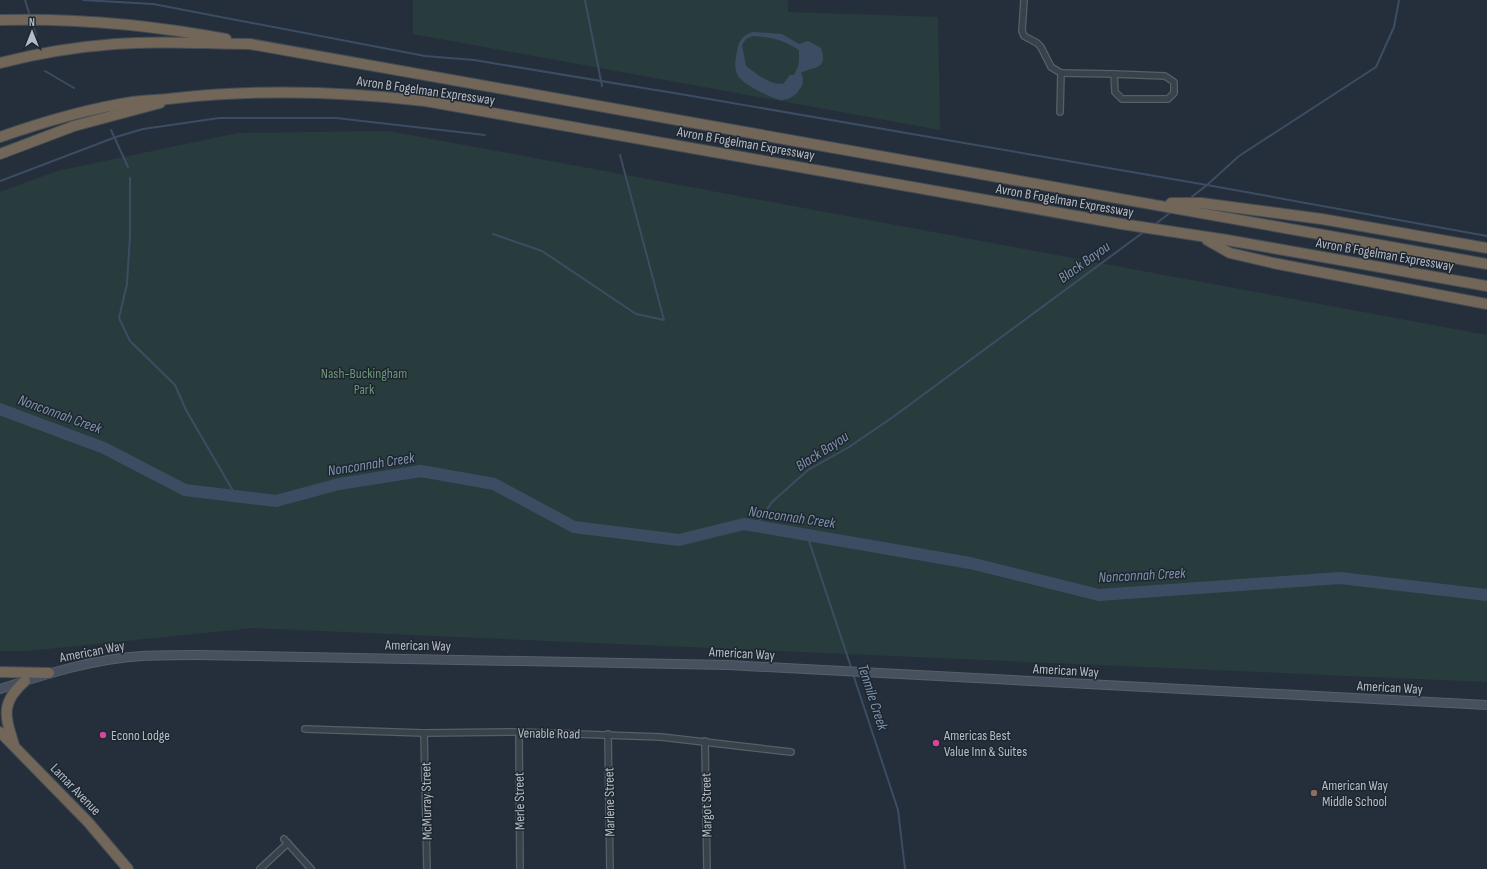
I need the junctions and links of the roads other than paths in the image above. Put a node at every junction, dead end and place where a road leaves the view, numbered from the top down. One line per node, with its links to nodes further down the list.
1 (1024, 0): 5 (street)
2 (0, 20): 3 (highway)
3 (250, 44): 4 (highway, Avron B Fogelman Expressway); 11 (highway, Avron B Fogelman Expressway)
4 (0, 63)
5 (1061, 73): 6 (street); 8 (street)
6 (1114, 74): 6 (street)
7 (175, 98): 9 (highway, Avron B Fogelman Expressway); 10 (highway); 12 (highway, Avron B Fogelman Expressway)
8 (1060, 112)
9 (0, 137)
10 (0, 154)
11 (1149, 203): 13 (highway); 14 (highway, Avron B Fogelman Expressway)
12 (1202, 237): 15 (highway, Avron B Fogelman Expressway); 16 (highway)
13 (1487, 248)
14 (1487, 264)
15 (1487, 286)
16 (1487, 304)
17 (0, 672): 18 (highway)
18 (49, 673): 19 (main road, American Way); 21 (main road, American Way)
19 (24, 681): 20 (main road, American Way); 28 (highway)
20 (0, 690)
21 (1487, 705)
22 (305, 729): 25 (street, Venable Road)
23 (0, 732): 28 (highway, Lamar Avenue)
24 (519, 732): 25 (street, Venable Road); 26 (street, Venable Road); 36 (street, Merle Street)
25 (424, 733): 35 (street, McMurray Street)
26 (608, 734): 27 (street, Venable Road); 37 (street, Marlene Street)
27 (705, 741): 29 (street, Venable Road); 38 (street, Margot Street)
28 (8, 742): 32 (highway, Lamar Avenue)
29 (791, 752)
30 (284, 838): 31 (street)
31 (288, 844): 33 (street); 34 (street)
32 (128, 869)
33 (260, 869)
34 (311, 869)
35 (427, 869)
36 (520, 869)
37 (610, 869)
38 (707, 869)

